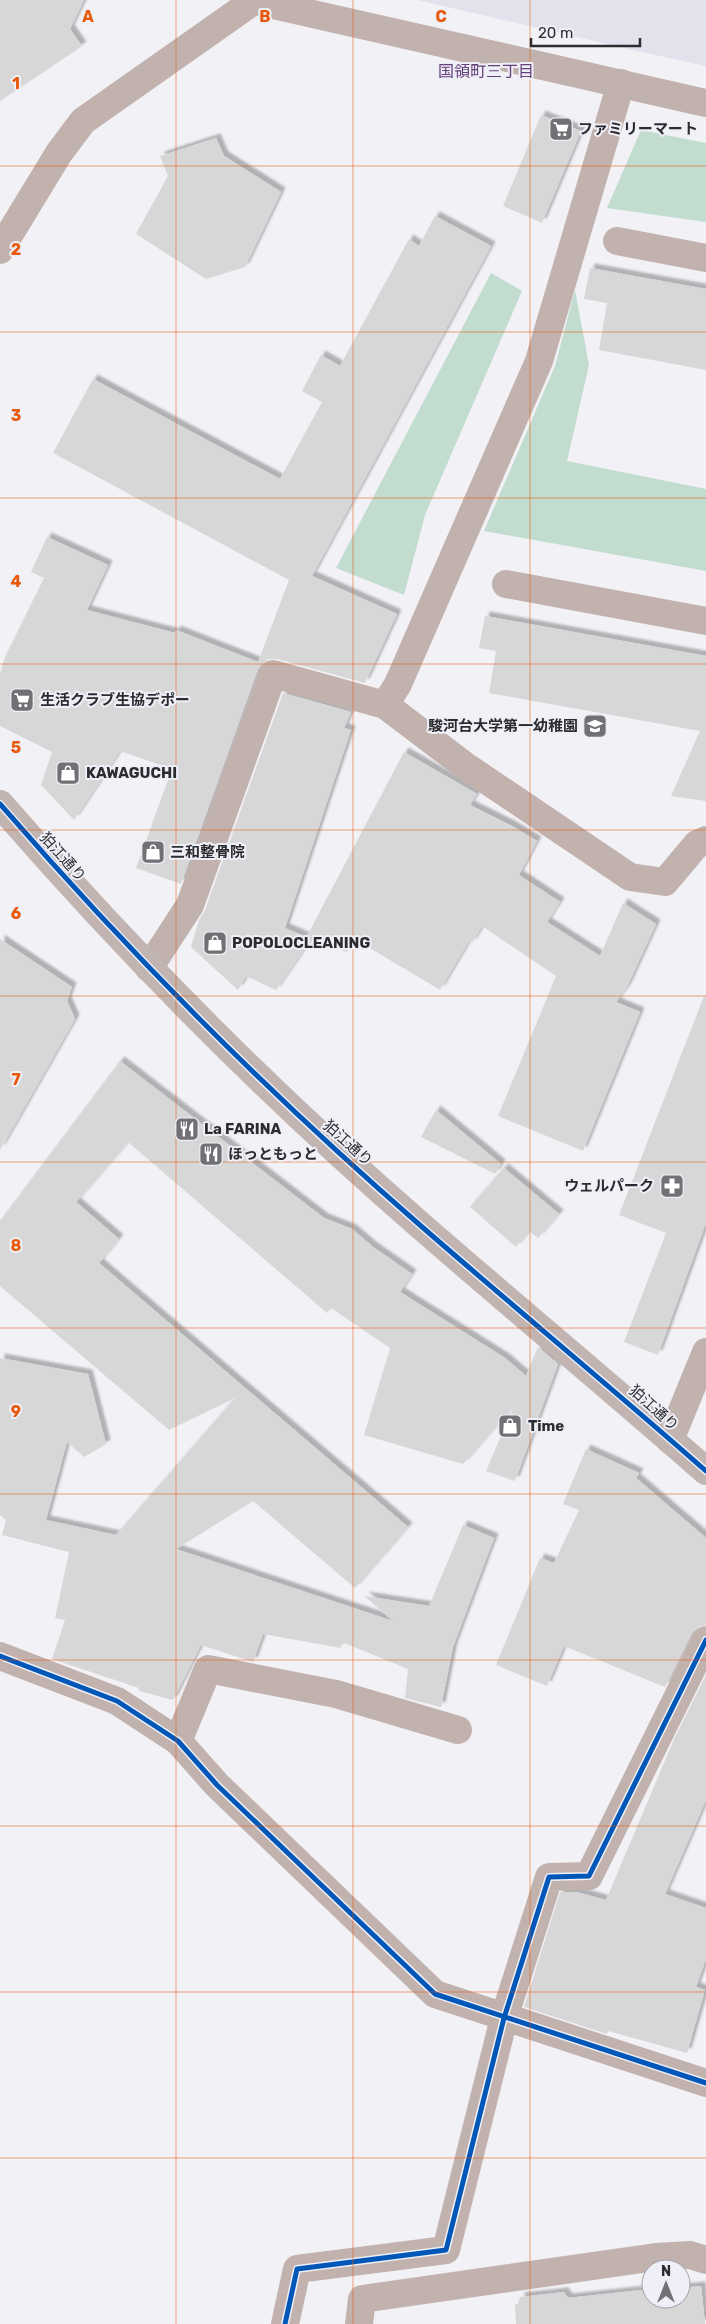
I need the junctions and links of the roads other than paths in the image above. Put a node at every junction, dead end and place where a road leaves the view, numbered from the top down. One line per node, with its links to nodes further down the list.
1 (253, 0): 2 (street); 5 (street)
2 (621, 83): 3 (street); 9 (street)
3 (706, 103)
4 (617, 241): 6 (street)
5 (0, 250)
6 (706, 258)
7 (506, 584): 8 (street)
8 (706, 620)
9 (385, 705): 11 (street); 12 (street)
10 (0, 804): 12 (main road, 狛江通り)
11 (706, 840)
12 (149, 968): 14 (main road, 狛江通り)
13 (706, 1352): 14 (street)
14 (670, 1440): 15 (main road, 狛江通り)
15 (706, 1471)
16 (706, 1640): 20 (street)
17 (0, 1656): 19 (street)
18 (458, 1730): 19 (street)
19 (178, 1741): 20 (street)
20 (504, 2018): 21 (street); 22 (street)
21 (706, 2083)
22 (446, 2250): 24 (street); 25 (street)
23 (706, 2260): 24 (street)
24 (453, 2286): 26 (street)
25 (285, 2324)
26 (360, 2324)

